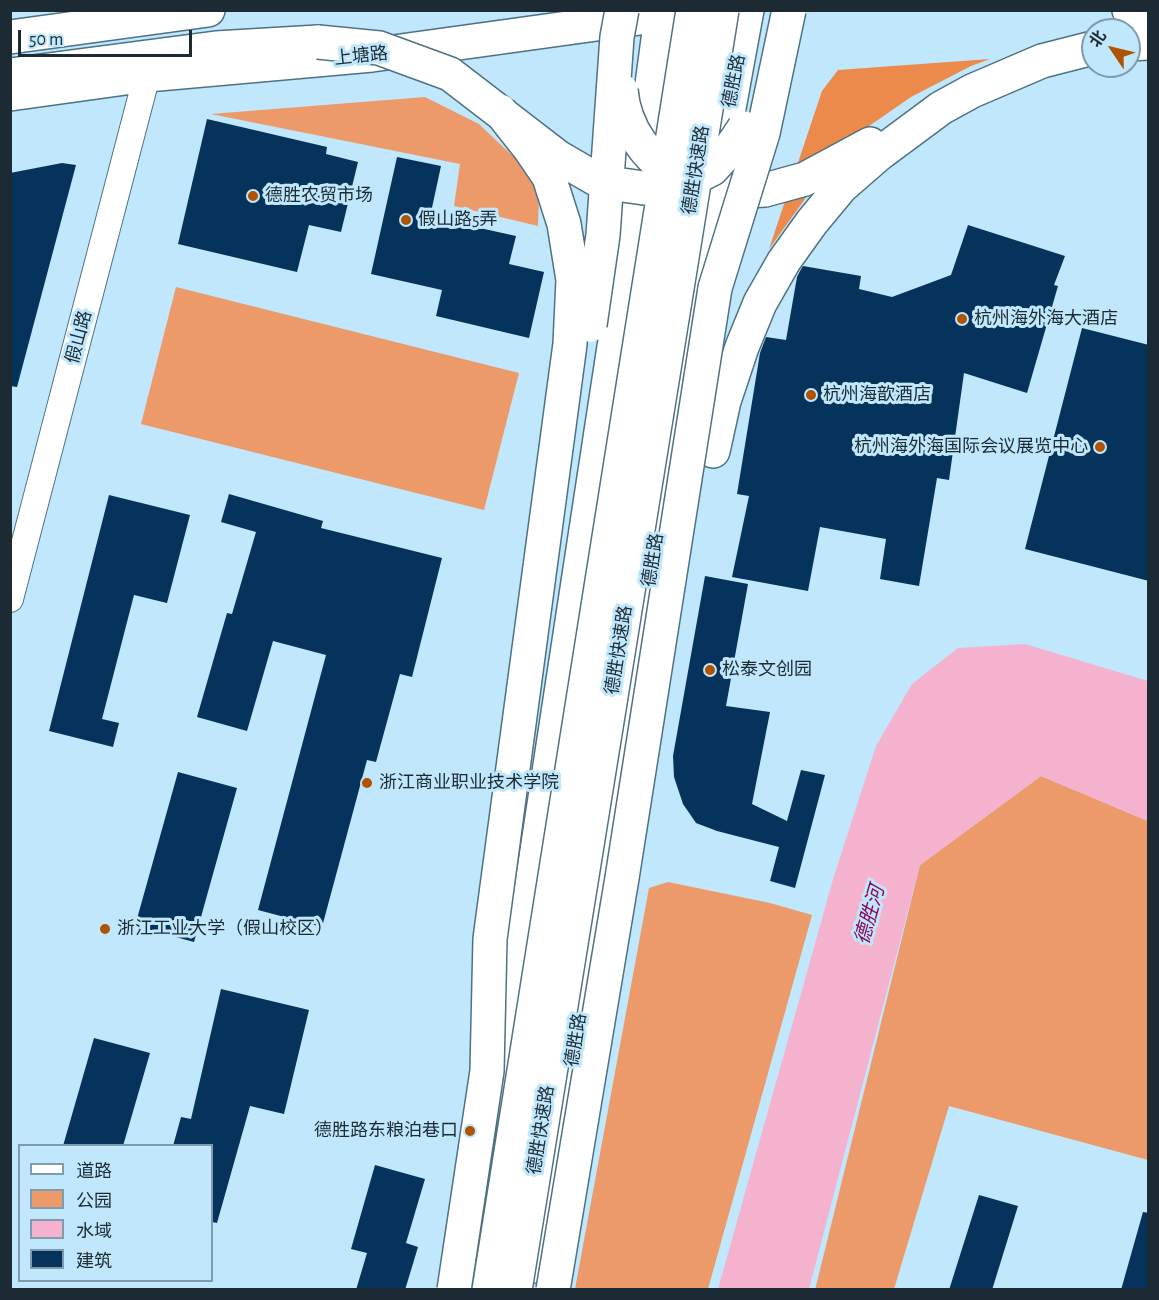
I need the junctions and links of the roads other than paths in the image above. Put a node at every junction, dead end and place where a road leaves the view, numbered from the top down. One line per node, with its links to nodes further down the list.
1 (208, 10): 11 (main road)
2 (693, 10): 24 (main road, 德胜快速路, bridge)
3 (711, 10): 9 (main road, 上塘路)
4 (722, 10): 25 (main road, 德胜快速路, bridge)
5 (747, 10): 26 (main road, 德胜路)
6 (789, 10): 15 (main road, bridge)
7 (1129, 10): 8 (main road)
8 (1149, 12)
9 (661, 13): 14 (main road, 上塘路); 23 (main road)
10 (619, 24): 17 (main road, bridge); 20 (main road, bridge)
11 (10, 37)
12 (1081, 51): 17 (main road)
13 (10, 75): 18 (main road, bridge)
14 (147, 75): 16 (main road, 上塘路); 19 (street, 假山路)
15 (774, 77): 18 (main road, bridge); 21 (main road, bridge)
16 (10, 94)
17 (941, 108): 21 (main road, bridge)
18 (500, 111): 20 (main road, bridge)
19 (10, 599)
20 (487, 1071): 22 (main road, bridge)
21 (579, 1133): 27 (main road, bridge)
22 (454, 1290)
23 (469, 1290)
24 (489, 1290)
25 (515, 1290)
26 (537, 1290)
27 (553, 1290)

